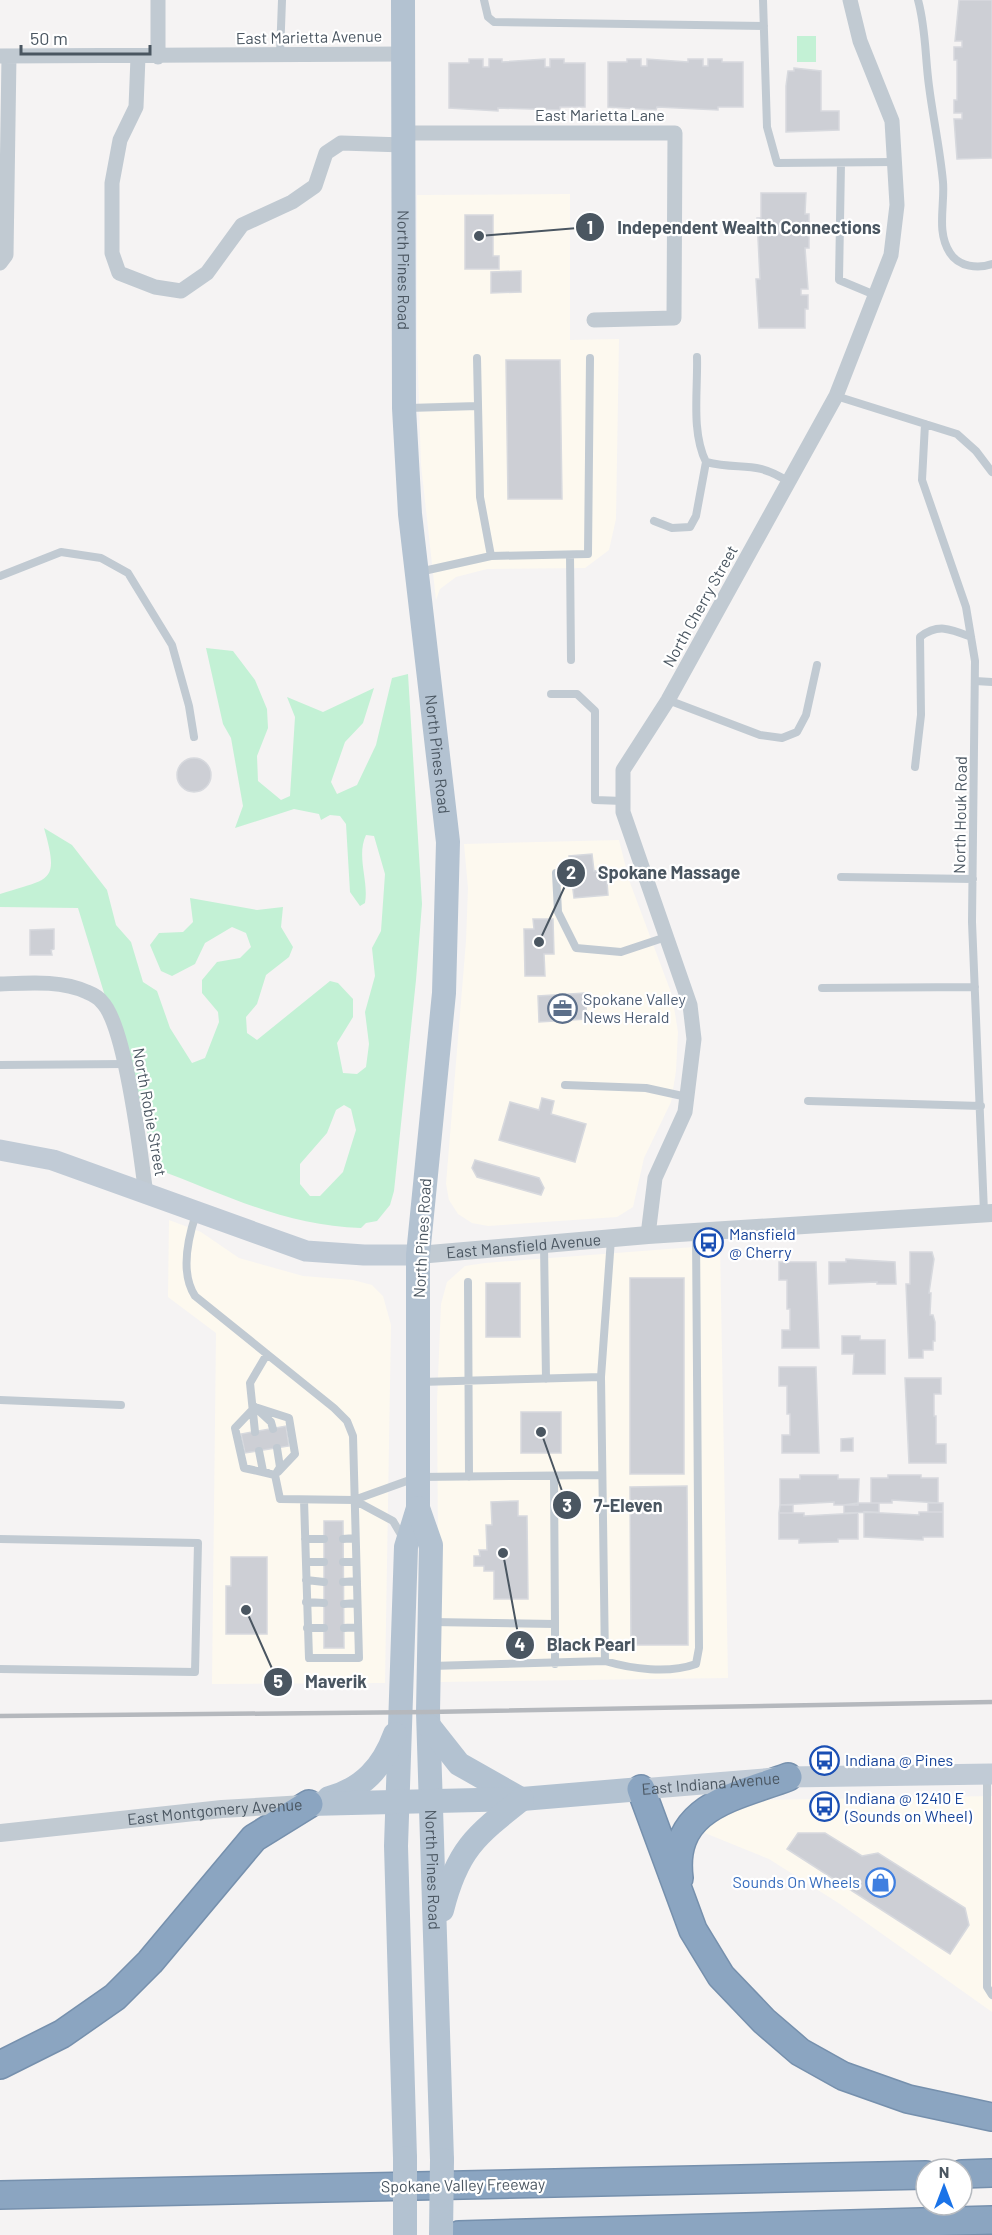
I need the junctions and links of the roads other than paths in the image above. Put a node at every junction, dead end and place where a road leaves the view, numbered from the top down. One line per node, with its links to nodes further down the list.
1 (158, 0): 13 (street)
2 (282, 0): 10 (lane)
3 (403, 0): 9 (main road, North Pines Road)
4 (484, 0): 8 (lane)
5 (763, 0): 8 (lane)
6 (850, 0): 15 (street, North Cherry Street)
7 (918, 0): 19 (lane)
8 (764, 26): 16 (lane)
9 (403, 54): 10 (street, East Marietta Avenue); 14 (main road, North Pines Road)
10 (280, 55): 13 (street, East Marietta Avenue)
11 (5, 56): 12 (street, East Marietta Avenue); 17 (street)
12 (138, 57): 13 (street, East Marietta Avenue); 14 (street)
13 (158, 57)
14 (404, 139): 21 (street, East Marietta Lane); 27 (main road, North Pines Road)
15 (897, 162): 16 (lane); 20 (street, North Cherry Street)
16 (841, 163): 20 (lane)
17 (3, 226): 18 (street)
18 (0, 263)
19 (992, 264)
20 (875, 295): 25 (street, North Cherry Street)
21 (594, 320)
22 (697, 357): 29 (lane)
23 (477, 358): 26 (lane)
24 (590, 358): 33 (lane)
25 (836, 396): 28 (lane); 31 (street, North Cherry Street)
26 (478, 406): 27 (lane); 34 (lane)
27 (404, 408): 35 (main road, North Pines Road)
28 (925, 424): 30 (lane); 37 (lane, North Houk Road)
29 (706, 462): 31 (lane); 32 (lane)
30 (992, 471)
31 (790, 483): 43 (street, North Cherry Street)
32 (654, 521)
33 (570, 555): 34 (lane); 38 (lane)
34 (491, 556): 35 (lane)
35 (418, 572): 68 (main road, North Pines Road)
36 (0, 576): 44 (lane)
37 (971, 636): 40 (lane, North Houk Road); 45 (lane)
38 (571, 660)
39 (817, 665): 43 (lane)
40 (975, 681): 41 (lane); 49 (lane, North Houk Road)
41 (992, 682)
42 (551, 694): 46 (lane)
43 (668, 700): 46 (street, North Cherry Street)
44 (194, 737)
45 (915, 767)
46 (623, 801): 50 (street, North Cherry Street)
47 (556, 873): 50 (lane)
48 (841, 877): 49 (lane)
49 (973, 879): 52 (lane, North Houk Road)
50 (666, 937): 57 (street, North Cherry Street)
51 (0, 984): 54 (street, North Robie Street)
52 (975, 987): 53 (lane); 59 (lane, North Houk Road)
53 (822, 988)
54 (125, 1064): 55 (lane); 61 (street, North Robie Street)
55 (0, 1065)
56 (565, 1084): 57 (lane)
57 (687, 1097): 65 (street, North Cherry Street)
58 (808, 1101): 59 (lane)
59 (981, 1106): 63 (lane, North Houk Road)
60 (0, 1150): 61 (main road, East Mansfield Avenue)
61 (146, 1195): 62 (main road, East Mansfield Avenue)
62 (196, 1212): 68 (main road, East Mansfield Avenue); 70 (lane)
63 (988, 1214): 64 (street, East Mansfield Avenue)
64 (696, 1231): 65 (street, East Mansfield Avenue); 114 (lane)
65 (648, 1234): 66 (street, East Mansfield Avenue)
66 (612, 1238): 67 (street, East Mansfield Avenue); 71 (lane)
67 (544, 1245): 68 (street, East Mansfield Avenue); 72 (lane)
68 (418, 1256): 74 (main road, North Pines Road)
69 (468, 1282): 73 (lane)
70 (267, 1354): 77 (lane); 88 (lane)
71 (601, 1377): 72 (lane); 84 (lane)
72 (546, 1378): 73 (lane)
73 (471, 1381): 74 (lane); 86 (lane)
74 (418, 1382): 85 (main road, North Pines Road)
75 (0, 1400): 76 (lane)
76 (121, 1405)
77 (255, 1407): 78 (lane); 79 (lane); 82 (lane); 82 (lane)
78 (273, 1429)
79 (255, 1432)
80 (277, 1448): 82 (lane)
81 (259, 1451): 82 (lane)
82 (275, 1476): 87 (lane)
83 (554, 1476): 84 (lane); 86 (lane); 109 (lane)
84 (602, 1476): 114 (lane)
85 (418, 1477): 86 (lane); 88 (lane); 89 (main road, North Pines Road)
86 (469, 1477)
87 (304, 1500): 88 (lane); 92 (lane)
88 (354, 1500): 90 (lane); 95 (lane)
89 (418, 1508): 95 (main road, North Pines Road); 108 (main road, North Pines Road)
90 (355, 1538): 94 (lane); 99 (lane)
91 (0, 1539): 117 (lane)
92 (305, 1539): 93 (lane); 96 (lane)
93 (324, 1539)
94 (343, 1539)
95 (406, 1548): 118 (main road, North Pines Road)
96 (306, 1562): 97 (lane); 100 (lane)
97 (324, 1562)
98 (344, 1562): 99 (lane)
99 (356, 1562): 101 (lane)
100 (306, 1580): 102 (lane); 104 (lane)
101 (357, 1581): 103 (lane); 106 (lane)
102 (324, 1582)
103 (344, 1582)
104 (306, 1602): 105 (lane); 111 (lane)
105 (324, 1603)
106 (357, 1603): 107 (lane); 110 (lane)
107 (344, 1604)
108 (430, 1622): 109 (lane); 116 (main road, North Pines Road)
109 (555, 1624): 115 (lane)
110 (358, 1627): 111 (lane); 113 (lane)
111 (307, 1628): 112 (lane)
112 (324, 1628)
113 (344, 1628)
114 (605, 1661): 115 (lane)
115 (555, 1664): 116 (lane)
116 (430, 1666): 119 (main road, North Pines Road)
117 (0, 1669)
118 (401, 1720): 125 (main road, North Pines Road); 126 (main road)
119 (429, 1726): 123 (main road); 124 (main road, North Pines Road)
120 (989, 1774): 121 (main road, East Indiana Avenue); 127 (lane)
121 (788, 1777): 122 (main road, East Indiana Avenue); 129 (highway)
122 (641, 1789): 123 (main road, East Indiana Avenue); 129 (highway)
123 (522, 1799): 124 (main road, East Indiana Avenue); 130 (main road)
124 (431, 1801): 125 (main road, East Montgomery Avenue); 130 (main road, North Pines Road)
125 (397, 1803): 126 (main road, East Montgomery Avenue); 139 (main road, North Pines Road, bridge)
126 (309, 1804): 128 (street, East Montgomery Avenue); 132 (highway)
127 (989, 1822): 131 (lane)
128 (0, 1833)
129 (682, 1903): 133 (highway)
130 (436, 1932): 140 (main road, North Pines Road, bridge)
131 (992, 1995)
132 (0, 2065)
133 (992, 2117)
134 (992, 2173): 135 (highway)
135 (974, 2174)
136 (914, 2175): 137 (highway, Spokane Valley Freeway)
137 (0, 2195)
138 (992, 2220): 141 (highway)
139 (405, 2235)
140 (441, 2235)
141 (459, 2235)

